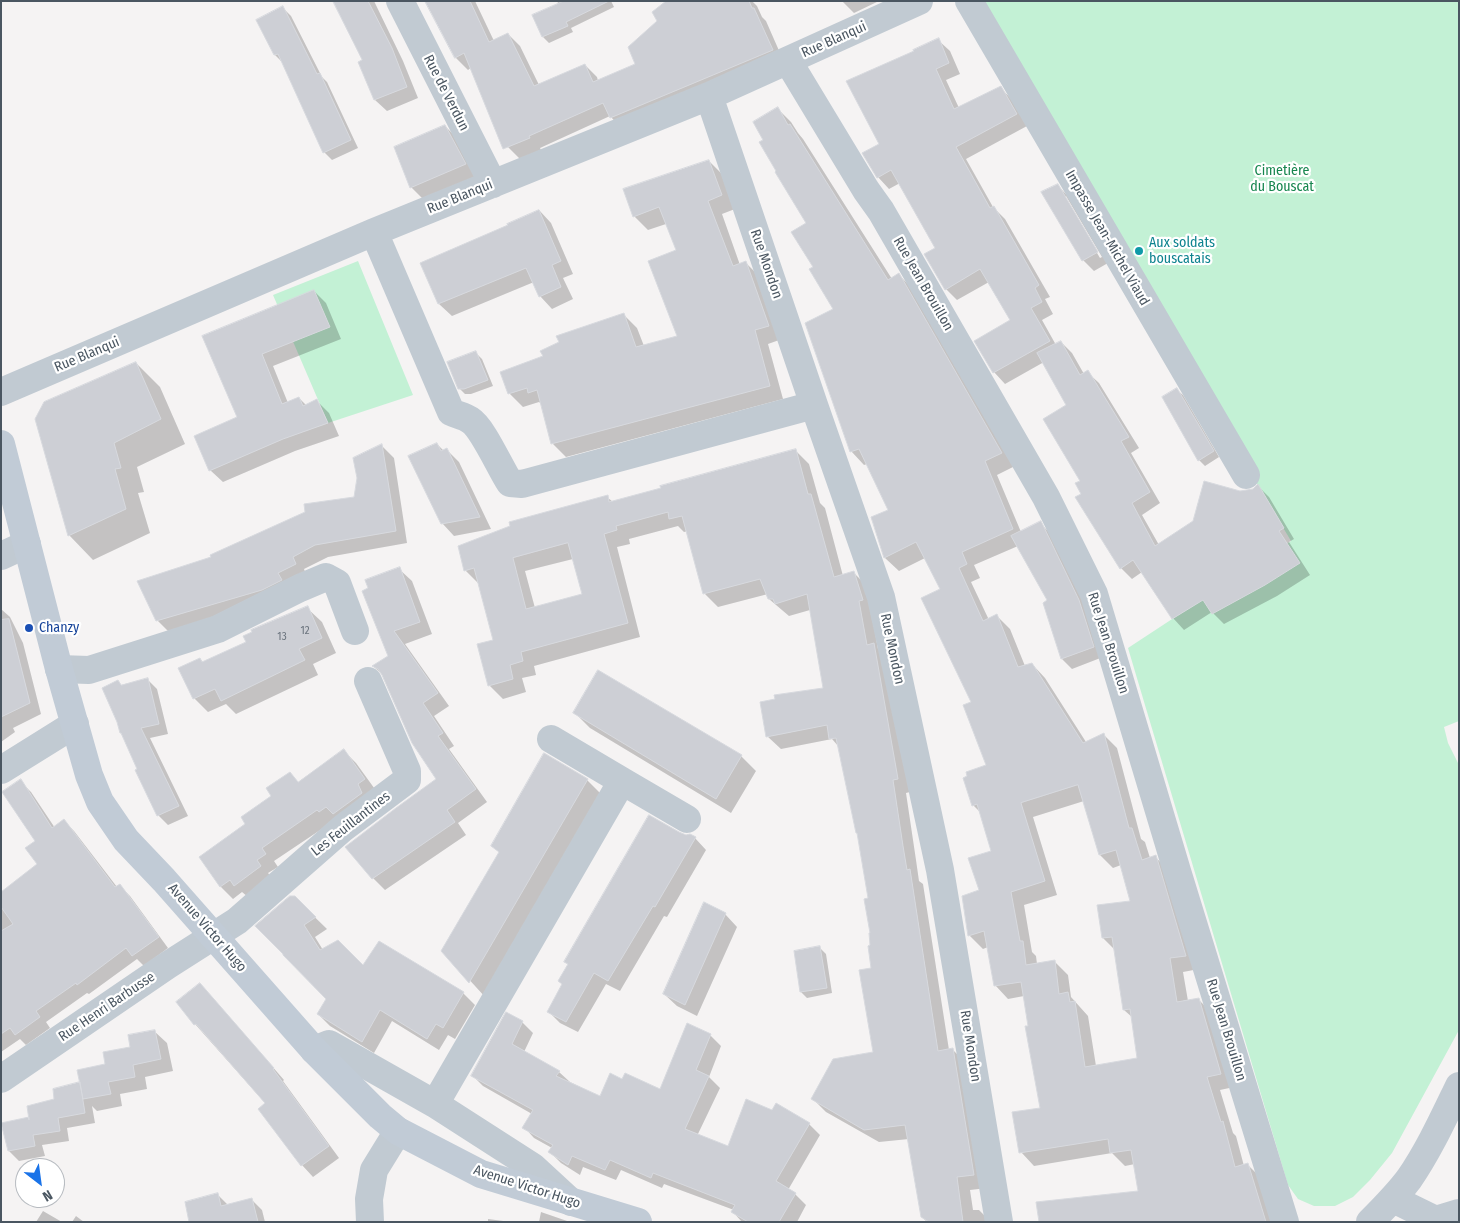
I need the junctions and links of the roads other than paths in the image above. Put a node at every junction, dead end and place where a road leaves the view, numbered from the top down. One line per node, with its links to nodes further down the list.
1 (400, 1): 6 (street, Rue de Verdun)
2 (919, 1): 4 (street, Rue Blanqui)
3 (969, 1): 11 (street, Impasse Jean-Michel Viaud)
4 (788, 61): 5 (street, Rue Blanqui); 34 (street, Rue Jean Brouillon)
5 (709, 96): 6 (street, Rue Blanqui); 9 (street, Rue Mondon)
6 (493, 184): 7 (street, Rue Blanqui)
7 (374, 232): 8 (street, Rue Blanqui); 9 (street)
8 (1, 392)
9 (814, 405): 33 (street, Rue Mondon)
10 (1, 444): 12 (street, Avenue Victor Hugo)
11 (1246, 474)
12 (27, 544): 13 (street); 15 (street, Avenue Victor Hugo)
13 (1, 556)
14 (355, 631): 15 (street)
15 (59, 669): 17 (street, Avenue Victor Hugo)
16 (368, 681): 22 (street, Les Feuillantines)
17 (74, 724): 19 (street); 22 (street, Avenue Victor Hugo)
18 (551, 739): 20 (street)
19 (1, 770)
20 (622, 781): 21 (street); 26 (street)
21 (687, 819)
22 (213, 936): 23 (street, Avenue Victor Hugo); 24 (street, Rue Henri Barbusse)
23 (314, 1050): 26 (street); 27 (street, Avenue Victor Hugo)
24 (1, 1079)
25 (1459, 1086): 28 (street)
26 (435, 1104): 29 (street)
27 (398, 1130): 29 (street, Avenue Victor Hugo); 31 (street)
28 (1392, 1199): 30 (street); 35 (street)
29 (571, 1202): 32 (street, Avenue Victor Hugo)
30 (1459, 1213)
31 (370, 1222)
32 (638, 1222)
33 (999, 1222)
34 (1285, 1222)
35 (1370, 1222)

